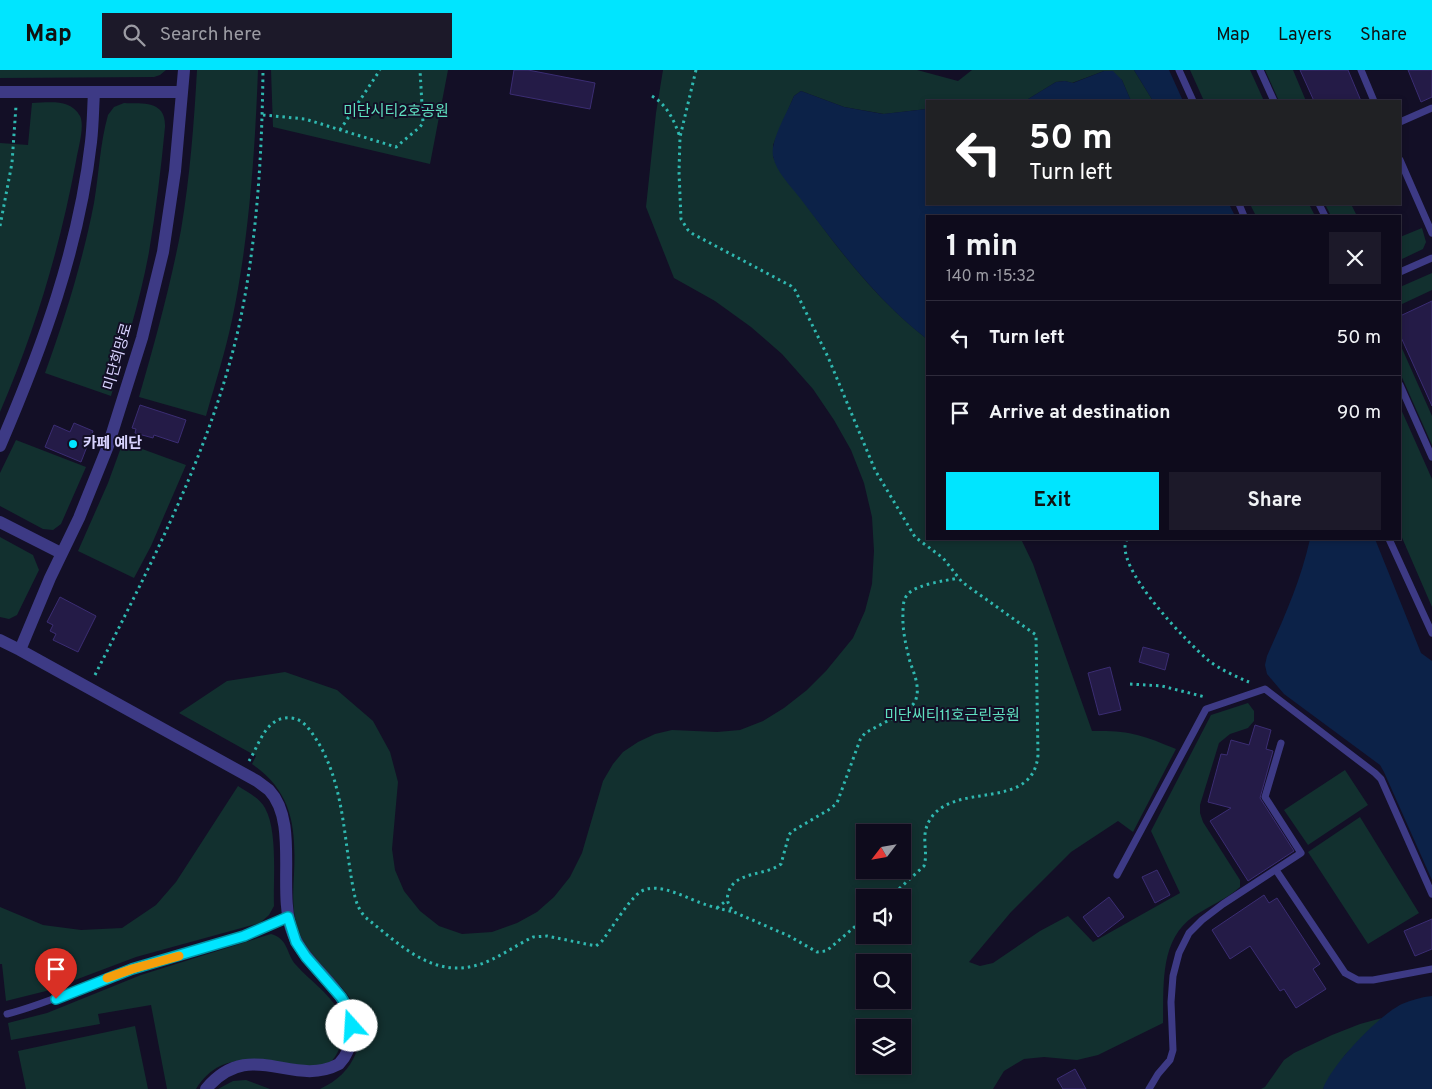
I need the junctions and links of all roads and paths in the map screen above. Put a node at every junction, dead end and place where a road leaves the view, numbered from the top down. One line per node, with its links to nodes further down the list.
1 (184, 70): 11 (street, 미단희망로)
2 (263, 70): 18 (path)
3 (380, 70): 20 (path)
4 (420, 70): 20 (path)
5 (696, 70): 21 (path)
6 (1179, 70): 13 (lane)
7 (1260, 70): 14 (lane)
8 (1361, 70): 15 (lane)
9 (0, 92): 10 (street)
10 (94, 92): 11 (street); 28 (street)
11 (182, 92): 33 (street, 미단희망로)
12 (652, 96): 21 (path)
13 (1193, 100)
14 (1274, 100)
15 (1374, 100)
16 (17, 101): 23 (path)
17 (1432, 108): 19 (lane)
18 (263, 115): 20 (path); 38 (path)
19 (1401, 122)
20 (340, 130)
21 (680, 137): 34 (path)
22 (1401, 162): 24 (lane)
23 (0, 226)
24 (1432, 233)
25 (1432, 258): 26 (lane)
26 (1401, 272)
27 (1401, 387): 29 (lane)
28 (0, 446)
29 (1432, 457)
30 (0, 522): 33 (street)
31 (1126, 540): 40 (path)
32 (1389, 540): 35 (lane)
33 (61, 553): 37 (street, 미단희망로)
34 (958, 578): 46 (path); 48 (path)
35 (1432, 634)
36 (0, 640): 37 (street)
37 (20, 650): 51 (street)
38 (95, 675)
39 (1130, 684): 41 (path)
40 (1265, 689): 41 (lane); 47 (lane)
41 (1228, 701): 45 (lane)
42 (1281, 743): 44 (lane)
43 (249, 762): 49 (path)
44 (1276, 870): 53 (lane); 58 (lane)
45 (1118, 875)
46 (899, 889)
47 (1432, 894)
48 (727, 899): 49 (path); 50 (path)
49 (717, 908): 50 (path)
50 (734, 912): 52 (path)
51 (288, 917): 54 (lane); 56 (street)
52 (856, 926)
53 (1432, 969)
54 (7, 1014)
55 (276, 1080): 57 (street)
56 (309, 1083)
57 (206, 1089)
58 (1149, 1089)

